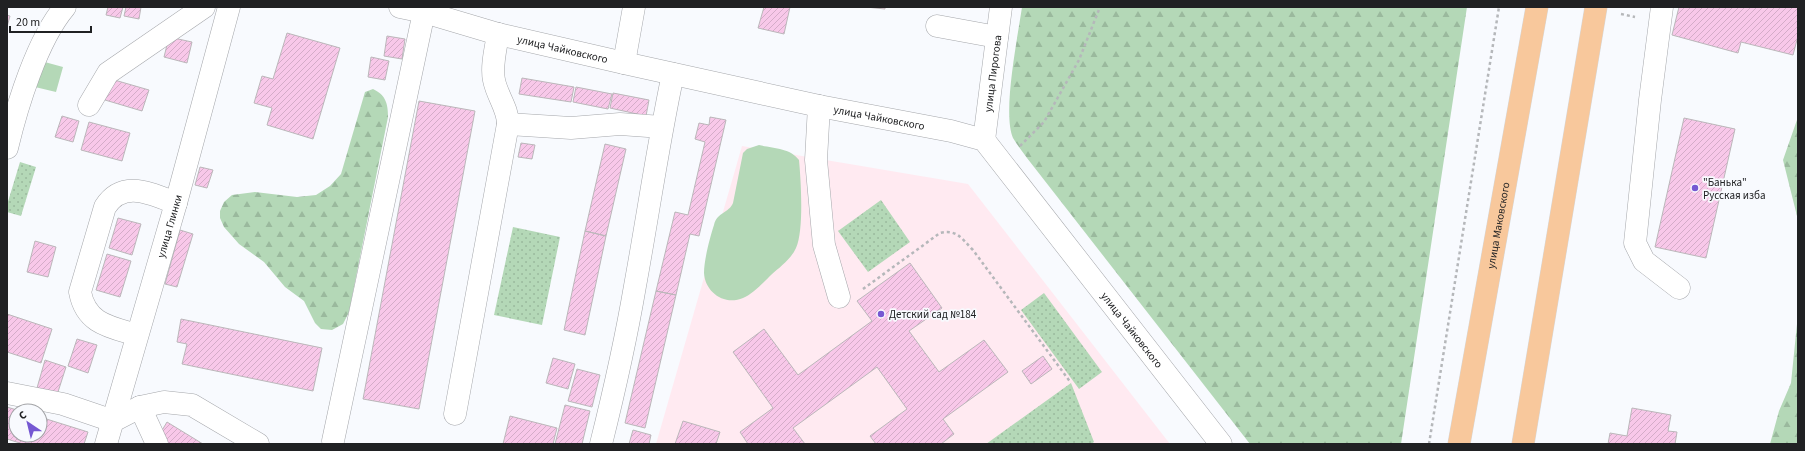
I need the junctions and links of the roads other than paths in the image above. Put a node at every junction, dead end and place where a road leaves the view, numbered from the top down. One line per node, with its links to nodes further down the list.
1 (65, 7): 21 (street)
2 (204, 7): 16 (street)
3 (229, 7): 22 (street, улица Глинки)
4 (400, 7): 10 (street, улица Чайковского)
5 (634, 7): 14 (street)
6 (1001, 7): 13 (street, улица Пирогова)
7 (1537, 7): 36 (highway, улица Маковского)
8 (1596, 7): 37 (highway)
9 (1662, 7): 23 (street)
10 (424, 12): 12 (street, улица Чайковского); 30 (street)
11 (938, 26): 13 (street)
12 (498, 34): 14 (street, улица Чайковского); 18 (street)
13 (997, 37): 20 (street, улица Пирогова)
14 (624, 63): 15 (street, улица Чайковского)
15 (673, 74): 17 (street, улица Чайковского); 19 (street)
16 (89, 105)
17 (819, 106): 20 (street, улица Чайковского); 24 (street)
18 (508, 124): 19 (street); 28 (street)
19 (662, 127): 34 (street)
20 (984, 140): 35 (street, улица Чайковского)
21 (7, 148)
22 (176, 203): 25 (street, улица Глинки); 25 (street)
23 (1679, 288)
24 (839, 296)
25 (136, 335): 29 (street, улица Глинки)
26 (7, 393): 29 (street)
27 (140, 407): 29 (street); 32 (street); 33 (street)
28 (455, 414)
29 (113, 421): 31 (street, улица Глинки)
30 (333, 441)
31 (106, 444)
32 (157, 444)
33 (258, 444)
34 (601, 444)
35 (1221, 444)
36 (1459, 444)
37 (1522, 444)

